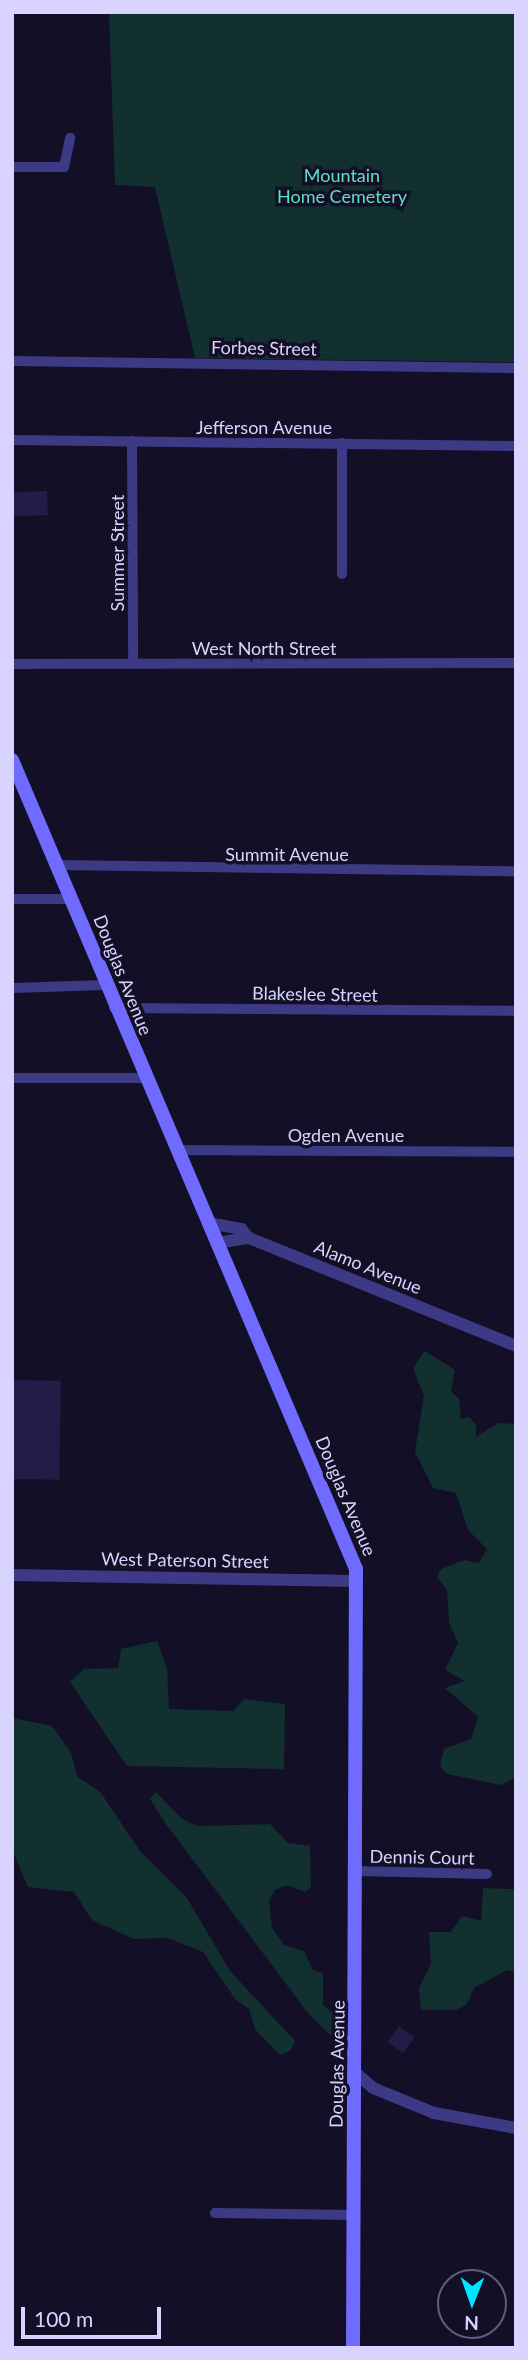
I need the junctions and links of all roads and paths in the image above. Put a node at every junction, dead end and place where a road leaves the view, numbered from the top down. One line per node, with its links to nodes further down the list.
1 (70, 138): 2 (street)
2 (12, 167)
3 (12, 361): 4 (street, Forbes Street)
4 (516, 368)
5 (12, 440): 6 (street, Jefferson Avenue)
6 (132, 442): 7 (street, Jefferson Avenue); 12 (street, Summer Street)
7 (342, 443): 8 (street, Jefferson Avenue); 9 (street)
8 (516, 446)
9 (342, 574)
10 (516, 663): 12 (street, West North Street)
11 (12, 664): 12 (street, West North Street)
12 (133, 664)
13 (12, 760): 14 (main road, Douglas Avenue)
14 (58, 865): 15 (street, Summit Avenue); 17 (main road, Douglas Avenue)
15 (516, 871)
16 (12, 899): 17 (street)
17 (73, 899): 18 (main road, Douglas Avenue)
18 (105, 985): 19 (street); 20 (main road, Douglas Avenue)
19 (12, 988)
20 (113, 1008): 21 (street, Blakeslee Street); 23 (main road, Douglas Avenue)
21 (516, 1011)
22 (12, 1078): 23 (street)
23 (146, 1078): 24 (main road, Douglas Avenue)
24 (177, 1150): 25 (street, Ogden Avenue); 26 (main road, Douglas Avenue)
25 (516, 1152)
26 (208, 1223): 27 (street, Alamo Avenue); 28 (main road, Douglas Avenue)
27 (249, 1238): 28 (street); 29 (street, Alamo Avenue)
28 (216, 1243): 31 (main road, Douglas Avenue)
29 (516, 1346)
30 (12, 1575): 31 (street, West Paterson Street)
31 (357, 1581): 32 (main road, Douglas Avenue)
32 (357, 1871): 33 (street, Dennis Court); 34 (main road, Douglas Avenue)
33 (487, 1874)
34 (357, 2074): 35 (street); 37 (main road, Douglas Avenue)
35 (516, 2128)
36 (215, 2213): 37 (street)
37 (354, 2215): 38 (main road, Douglas Avenue)
38 (354, 2348)

